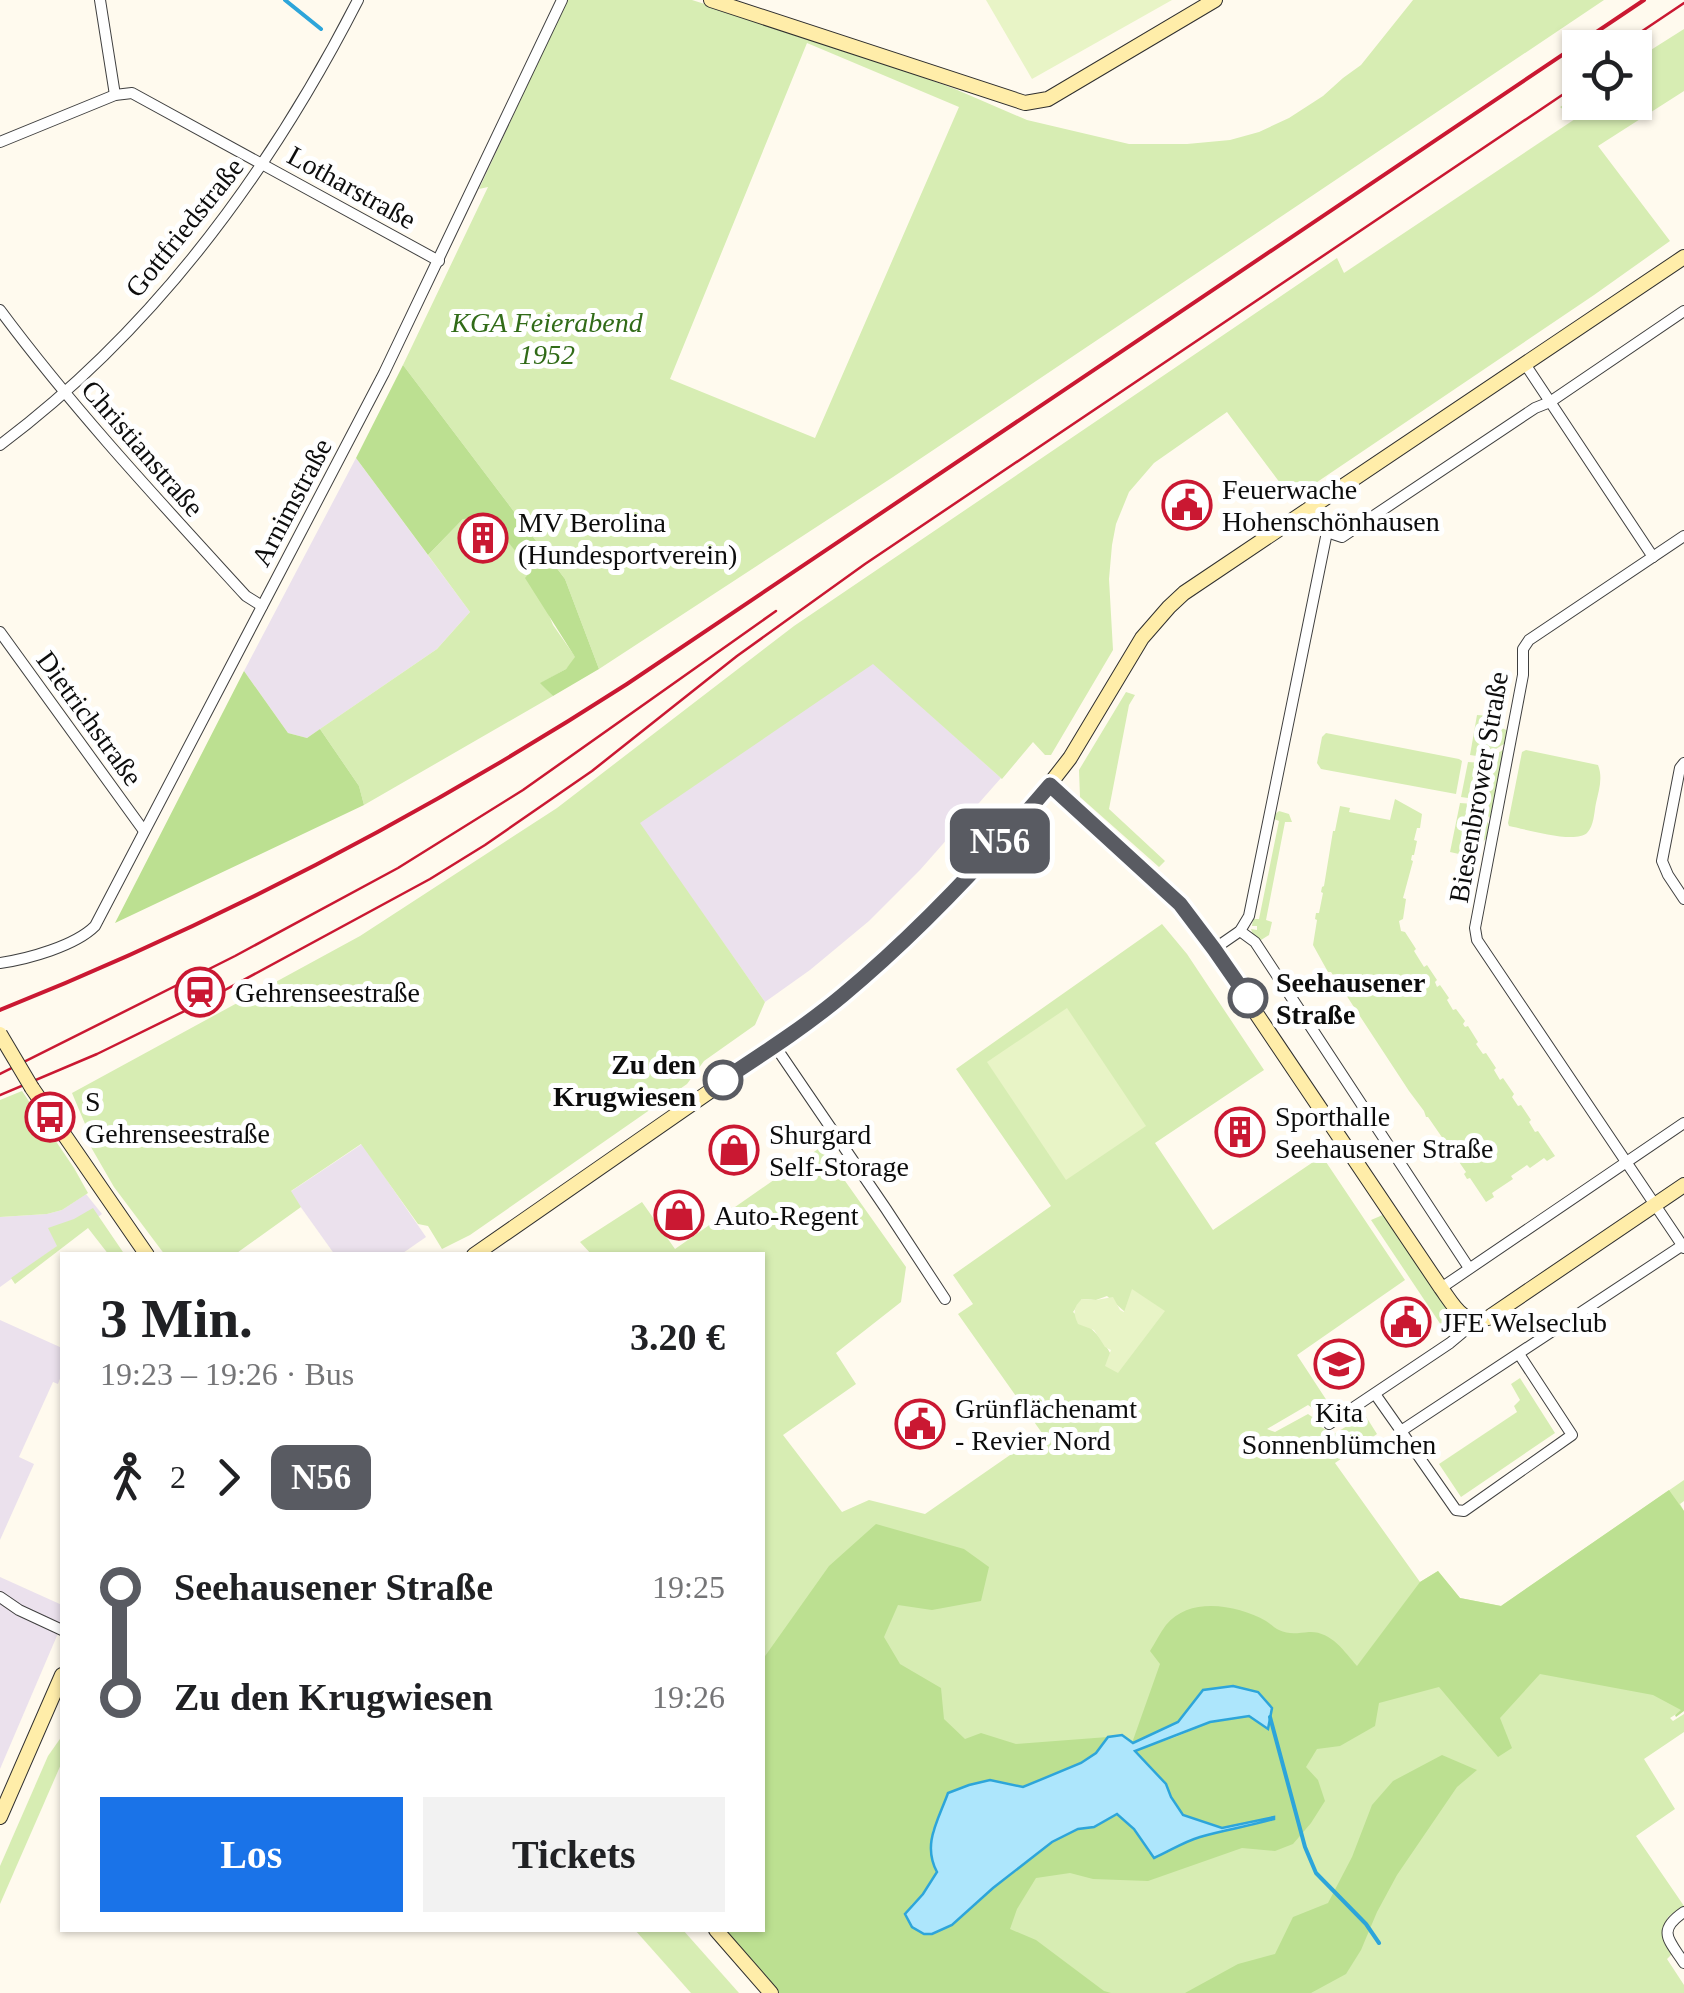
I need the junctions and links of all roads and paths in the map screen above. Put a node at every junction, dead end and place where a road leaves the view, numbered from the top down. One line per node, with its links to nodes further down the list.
1 (100, 0): 7 (street)
2 (358, 0): 9 (street, Gottfriedstraße)
3 (562, 0): 10 (street, Arnimstraße)
4 (711, 0): 6 (main road)
5 (1215, 0): 6 (main road)
6 (754, 6)
7 (115, 95): 8 (street); 9 (street, Lotharstraße)
8 (0, 142)
9 (264, 165): 10 (street, Lotharstraße); 15 (street, Gottfriedstraße)
10 (439, 261): 22 (street, Arnimstraße)
11 (1682, 264): 14 (main road)
12 (0, 310): 15 (street, Christianstraße)
13 (1684, 311): 16 (street)
14 (1525, 364): 16 (street); 18 (main road)
15 (64, 393): 17 (street, Gottfriedstraße); 22 (street, Christianstraße)
16 (1550, 402): 19 (street); 21 (street)
17 (0, 445)
18 (1312, 508): 19 (street); 25 (main road)
19 (1326, 532): 28 (street)
20 (1684, 536): 21 (street, Biesenbrower Straße)
21 (1653, 556): 34 (street, Biesenbrower Straße)
22 (262, 606): 26 (street, Arnimstraße)
23 (0, 632): 26 (street, Dietrichstraße)
24 (1684, 763): 27 (street)
25 (1050, 785): 29 (main road); 32 (main road)
26 (144, 831): 30 (street, Arnimstraße)
27 (1684, 899)
28 (1240, 931): 29 (street); 40 (street)
29 (1214, 949): 41 (main road)
30 (0, 963)
31 (0, 1034): 38 (main road, bridge)
32 (774, 1046): 39 (main road); 42 (street)
33 (1684, 1123): 34 (street)
34 (1627, 1162): 36 (street, Biesenbrower Straße); 40 (street)
35 (1684, 1185): 36 (main road)
36 (1655, 1204): 37 (street, Biesenbrower Straße); 43 (main road)
37 (1683, 1247): 44 (street)
38 (144, 1252)
39 (478, 1252)
40 (1469, 1268): 41 (street)
41 (1441, 1288): 43 (main road)
42 (945, 1299)
43 (1470, 1320): 45 (street)
44 (1519, 1354): 47 (street); 47 (street)
45 (1375, 1394): 46 (street); 47 (street)
46 (1329, 1424)
47 (1401, 1431)
48 (0, 1597): 49 (street)
49 (60, 1629)
50 (60, 1679): 51 (main road)
51 (0, 1817)
52 (1684, 1912): 54 (street)
53 (718, 1932): 55 (main road)
54 (1684, 1963)
55 (771, 1993)

